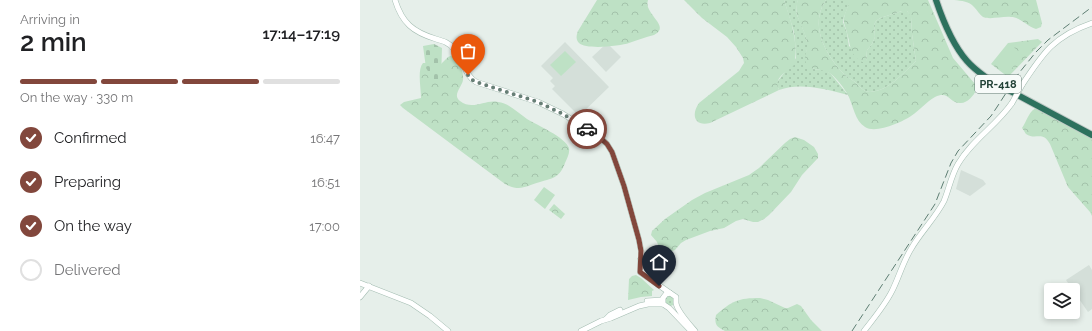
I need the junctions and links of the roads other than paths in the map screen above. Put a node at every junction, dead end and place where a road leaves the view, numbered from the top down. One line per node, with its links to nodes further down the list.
1 (395, 0): 5 (main road)
2 (936, 0): 4 (highway, PR-418)
3 (1092, 23): 15 (main road, bridge)
4 (1092, 135)
5 (641, 251): 6 (main road); 6 (main road)
6 (646, 276): 9 (main road)
7 (360, 283): 8 (main road)
8 (369, 286): 11 (main road); 16 (main road)
9 (659, 286): 10 (main road); 12 (main road)
10 (670, 293): 12 (main road); 13 (main road)
11 (360, 297)
12 (663, 300): 14 (main road); 17 (main road)
13 (676, 303): 14 (main road); 19 (main road)
14 (669, 308): 18 (main road)
15 (881, 309): 20 (main road); 21 (main road)
16 (448, 331)
17 (581, 331)
18 (691, 331)
19 (695, 331)
20 (860, 331)
21 (864, 331)

